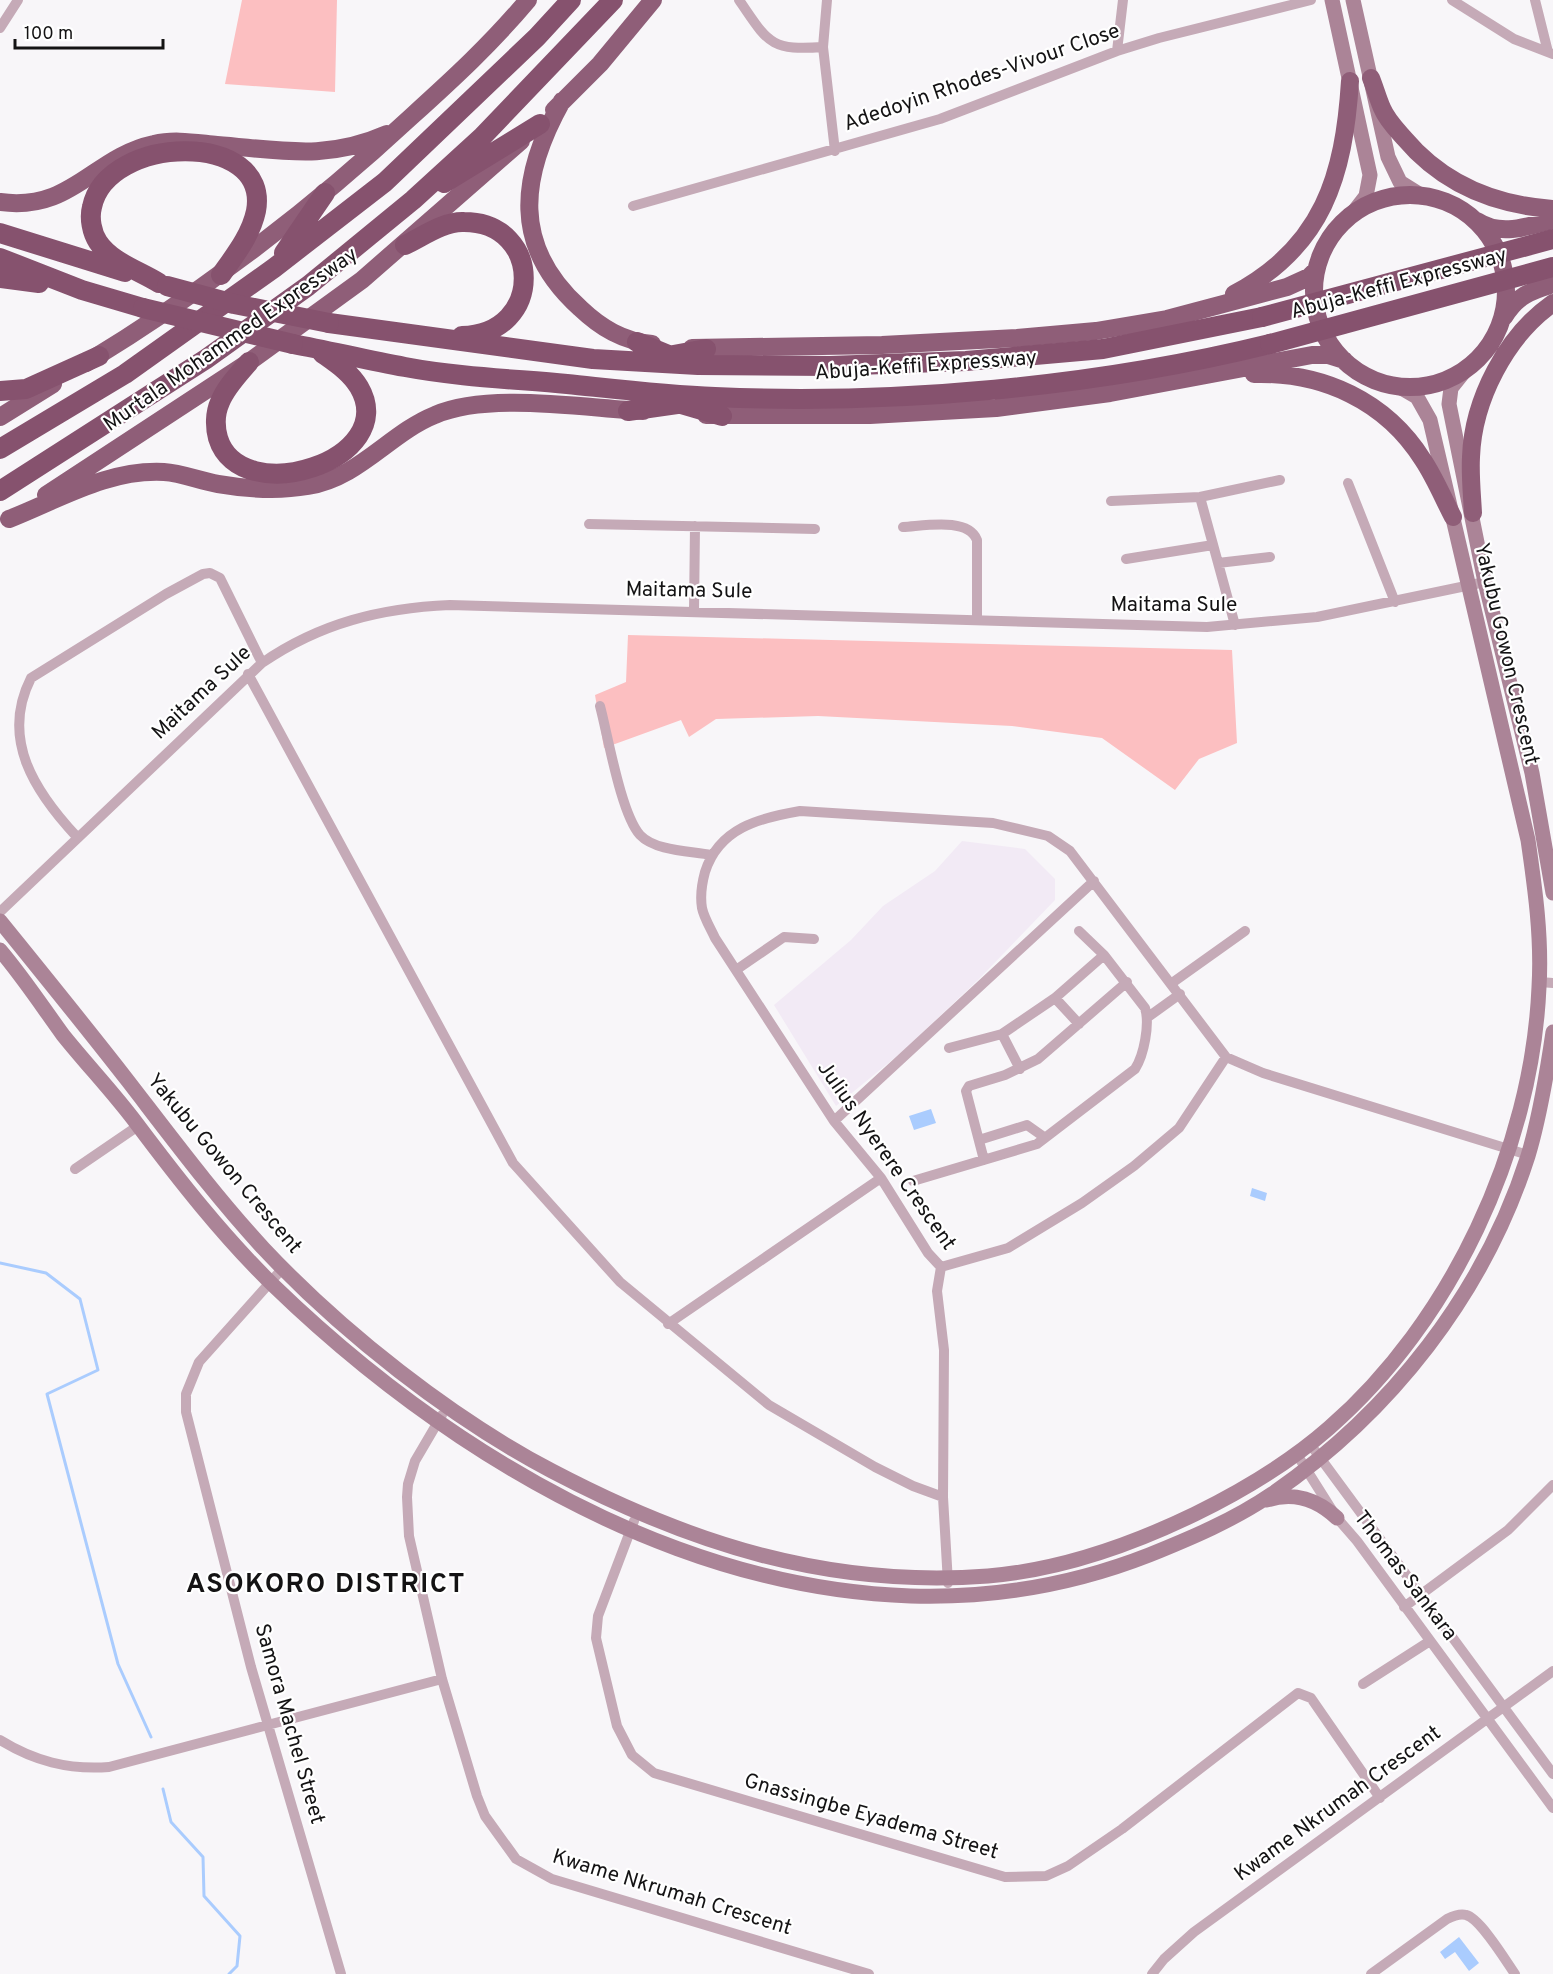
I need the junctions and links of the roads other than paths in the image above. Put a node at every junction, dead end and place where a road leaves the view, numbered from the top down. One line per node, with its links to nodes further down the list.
1 (2, 0): 14 (street)
2 (528, 0): 23 (highway)
3 (571, 0): 39 (highway, Murtala Mohammed Expressway)
4 (613, 0): 27 (highway, Murtala Mohammed Expressway)
5 (653, 0): 21 (highway, Murtala Mohammed Expressway)
6 (739, 0): 16 (street)
7 (827, 0): 16 (street)
8 (1123, 0): 17 (street)
9 (1311, 0): 17 (street, Adedoyin Rhodes-Vivour Close)
10 (1332, 0): 20 (main road)
11 (1353, 0): 19 (main road)
12 (1452, 0): 18 (street)
13 (1535, 0): 18 (street)
14 (16, 4): 15 (street)
15 (0, 28)
16 (823, 48): 24 (street)
17 (1117, 51): 24 (street, Adedoyin Rhodes-Vivour Close)
18 (1551, 53)
19 (1371, 78): 26 (main road); 30 (highway)
20 (1350, 81): 31 (main road); 47 (highway)
21 (562, 101): 22 (highway, Murtala Mohammed Expressway); 50 (highway, Abuja-Keffi Expressway)
22 (540, 124): 27 (highway); 36 (highway, Murtala Mohammed Expressway)
23 (399, 128): 25 (highway); 28 (highway)
24 (835, 151): 29 (street, Adedoyin Rhodes-Vivour Close)
25 (325, 194): 39 (highway); 41 (highway)
26 (1424, 197): 31 (highway); 32 (highway)
27 (412, 200): 71 (highway, Murtala Mohammed Expressway)
28 (0, 202)
29 (633, 206)
30 (1553, 209)
31 (1352, 214): 40 (highway)
32 (1470, 216): 33 (highway); 48 (highway)
33 (1553, 220)
34 (0, 233): 43 (highway)
35 (1553, 239): 54 (highway, Abuja-Keffi Expressway, bridge)
36 (405, 245): 49 (highway); 56 (highway, Murtala Mohammed Expressway)
37 (0, 258): 45 (highway)
38 (1553, 267): 63 (highway, Abuja-Keffi Expressway, bridge)
39 (274, 268): 68 (highway, Murtala Mohammed Expressway)
40 (1316, 270): 47 (highway, Abuja-Keffi Expressway); 55 (highway)
41 (221, 275): 43 (highway); 52 (highway)
42 (0, 278): 45 (highway)
43 (163, 284): 49 (highway, Abuja-Keffi Expressway, bridge)
44 (1553, 284): 48 (highway, Abuja-Keffi Expressway)
45 (82, 290): 51 (highway, Abuja-Keffi Expressway, bridge)
46 (1553, 303): 74 (highway)
47 (1167, 319): 54 (highway, Abuja-Keffi Expressway)
48 (1501, 321): 58 (highway)
49 (414, 336): 57 (highway, Abuja-Keffi Expressway)
50 (637, 342): 53 (highway); 54 (highway, Abuja-Keffi Expressway)
51 (316, 348): 56 (highway); 61 (highway, Abuja-Keffi Expressway)
52 (99, 356): 62 (highway); 67 (highway)
53 (670, 356): 54 (highway); 57 (highway)
54 (702, 357): 57 (highway, Abuja-Keffi Expressway)
55 (1344, 360): 59 (highway, Abuja-Keffi Expressway); 60 (highway)
56 (249, 362): 76 (highway, Murtala Mohammed Expressway)
57 (642, 362)
58 (1467, 368): 60 (highway); 74 (main road, Yakubu Gowon Crescent)
59 (1214, 375): 66 (highway, Abuja-Keffi Expressway); 75 (highway)
60 (1398, 386): 75 (main road, Yakubu Gowon Crescent)
61 (640, 391): 63 (highway, Abuja-Keffi Expressway); 64 (highway)
62 (0, 392)
63 (715, 397): 64 (highway)
64 (679, 404): 65 (highway); 66 (highway)
65 (628, 411): 66 (highway, Abuja-Keffi Expressway); 76 (highway, Abuja-Keffi Expressway)
66 (722, 416)
67 (0, 417)
68 (0, 449)
69 (1280, 480): 72 (street)
70 (1348, 483): 87 (street)
71 (0, 491)
72 (1200, 497): 73 (street); 81 (street)
73 (1111, 501)
74 (1473, 513): 85 (main road, Yakubu Gowon Crescent)
75 (1453, 517): 86 (main road, Yakubu Gowon Crescent)
76 (4, 522)
77 (589, 524): 78 (street)
78 (695, 526): 80 (street); 88 (street)
79 (903, 526): 89 (street)
80 (815, 529)
81 (1213, 545): 83 (street); 84 (street)
82 (1270, 557): 84 (street)
83 (1126, 559)
84 (1218, 563): 90 (street)
85 (1485, 582): 86 (street, Maitama Sule); 97 (main road, Yakubu Gowon Crescent)
86 (1469, 586): 87 (street, Maitama Sule); 108 (main road, Yakubu Gowon Crescent)
87 (1395, 602): 90 (street, Maitama Sule)
88 (694, 611): 89 (street, Maitama Sule); 91 (street, Maitama Sule)
89 (977, 620): 90 (street, Maitama Sule)
90 (1235, 626)
91 (262, 663): 92 (street, Maitama Sule); 94 (street)
92 (248, 674): 94 (street, Maitama Sule); 131 (street)
93 (600, 706): 95 (street)
94 (77, 837): 98 (street, Maitama Sule)
95 (711, 855): 96 (street); 105 (street, Julius Nyerere Crescent)
96 (1094, 881): 107 (street); 118 (street)
97 (1553, 893)
98 (0, 912)
99 (0, 921): 129 (main road, Yakubu Gowon Crescent)
100 (1245, 931): 107 (street)
101 (1079, 932): 104 (street)
102 (814, 939): 105 (street)
103 (0, 950): 119 (main road, Yakubu Gowon Crescent)
104 (1104, 956): 106 (street); 110 (street)
105 (736, 970): 118 (street, Julius Nyerere Crescent)
106 (1126, 982): 111 (street); 112 (street)
107 (1172, 983): 109 (street)
108 (1546, 983): 122 (main road, Yakubu Gowon Crescent)
109 (1180, 994): 111 (street); 116 (street)
110 (1054, 998): 112 (street); 114 (street)
111 (1148, 1017): 120 (street)
112 (1079, 1024): 117 (street)
113 (1553, 1032): 123 (main road, Yakubu Gowon Crescent)
114 (1002, 1034): 115 (street); 117 (street)
115 (949, 1048)
116 (1226, 1057): 122 (street); 128 (street)
117 (1020, 1069): 121 (street)
118 (834, 1121): 126 (street, Julius Nyerere Crescent)
119 (138, 1126): 125 (street); 130 (main road, Yakubu Gowon Crescent)
120 (1044, 1137): 121 (street); 124 (street)
121 (979, 1140): 124 (street)
122 (1511, 1149): 123 (street); 134 (main road, Yakubu Gowon Crescent)
123 (1528, 1155): 136 (main road, Yakubu Gowon Crescent)
124 (984, 1160): 127 (street)
125 (75, 1169)
126 (881, 1179): 128 (street, Julius Nyerere Crescent); 131 (street)
127 (913, 1181)
128 (941, 1267): 139 (street, Julius Nyerere Crescent)
129 (283, 1268): 130 (street, Samora Machel Street); 132 (main road, Yakubu Gowon Crescent)
130 (269, 1281): 133 (main road, Yakubu Gowon Crescent); 154 (street, Samora Machel Street)
131 (668, 1324): 139 (street)
132 (448, 1406): 133 (street, Kwame Nkrumah Crescent); 141 (main road, Yakubu Gowon Crescent)
133 (438, 1421): 143 (main road, Yakubu Gowon Crescent); 150 (street, Kwame Nkrumah Crescent)
134 (1310, 1444): 135 (main road, Yakubu Gowon Crescent); 136 (street)
135 (1296, 1453): 137 (street, Thomas Sankara); 144 (main road, Yakubu Gowon Crescent)
136 (1321, 1459): 137 (main road, Yakubu Gowon Crescent); 146 (street)
137 (1307, 1470): 140 (main road, Yakubu Gowon Crescent); 142 (street, Thomas Sankara)
138 (1553, 1485): 146 (street)
139 (943, 1497): 144 (street, Julius Nyerere Crescent)
140 (1258, 1503): 142 (main road); 145 (main road, Yakubu Gowon Crescent)
141 (637, 1513): 143 (street, Gnassingbe Eyadema Street); 144 (main road, Yakubu Gowon Crescent)
142 (1337, 1518): 147 (street, Thomas Sankara)
143 (630, 1530): 145 (main road, Yakubu Gowon Crescent); 157 (street, Gnassingbe Eyadema Street)
144 (948, 1577): 145 (street, Julius Nyerere Crescent)
145 (948, 1595)
146 (1420, 1596): 147 (street); 152 (street)
147 (1404, 1607): 148 (street, Thomas Sankara)
148 (1430, 1641): 151 (street); 153 (street, Thomas Sankara)
149 (1553, 1671): 152 (street, Kwame Nkrumah Crescent)
150 (442, 1678): 154 (street); 160 (street, Kwame Nkrumah Crescent)
151 (1363, 1684)
152 (1505, 1707): 153 (street, Kwame Nkrumah Crescent); 156 (street)
153 (1488, 1719): 157 (street, Kwame Nkrumah Crescent); 158 (street, Thomas Sankara)
154 (268, 1726): 155 (street); 159 (street, Samora Machel Street)
155 (0, 1740)
156 (1553, 1774)
157 (1380, 1798): 161 (street, Kwame Nkrumah Crescent)
158 (1553, 1808)
159 (341, 1974)
160 (866, 1974)
161 (1152, 1974)
162 (1371, 1974): 163 (street)
163 (1515, 1974)

